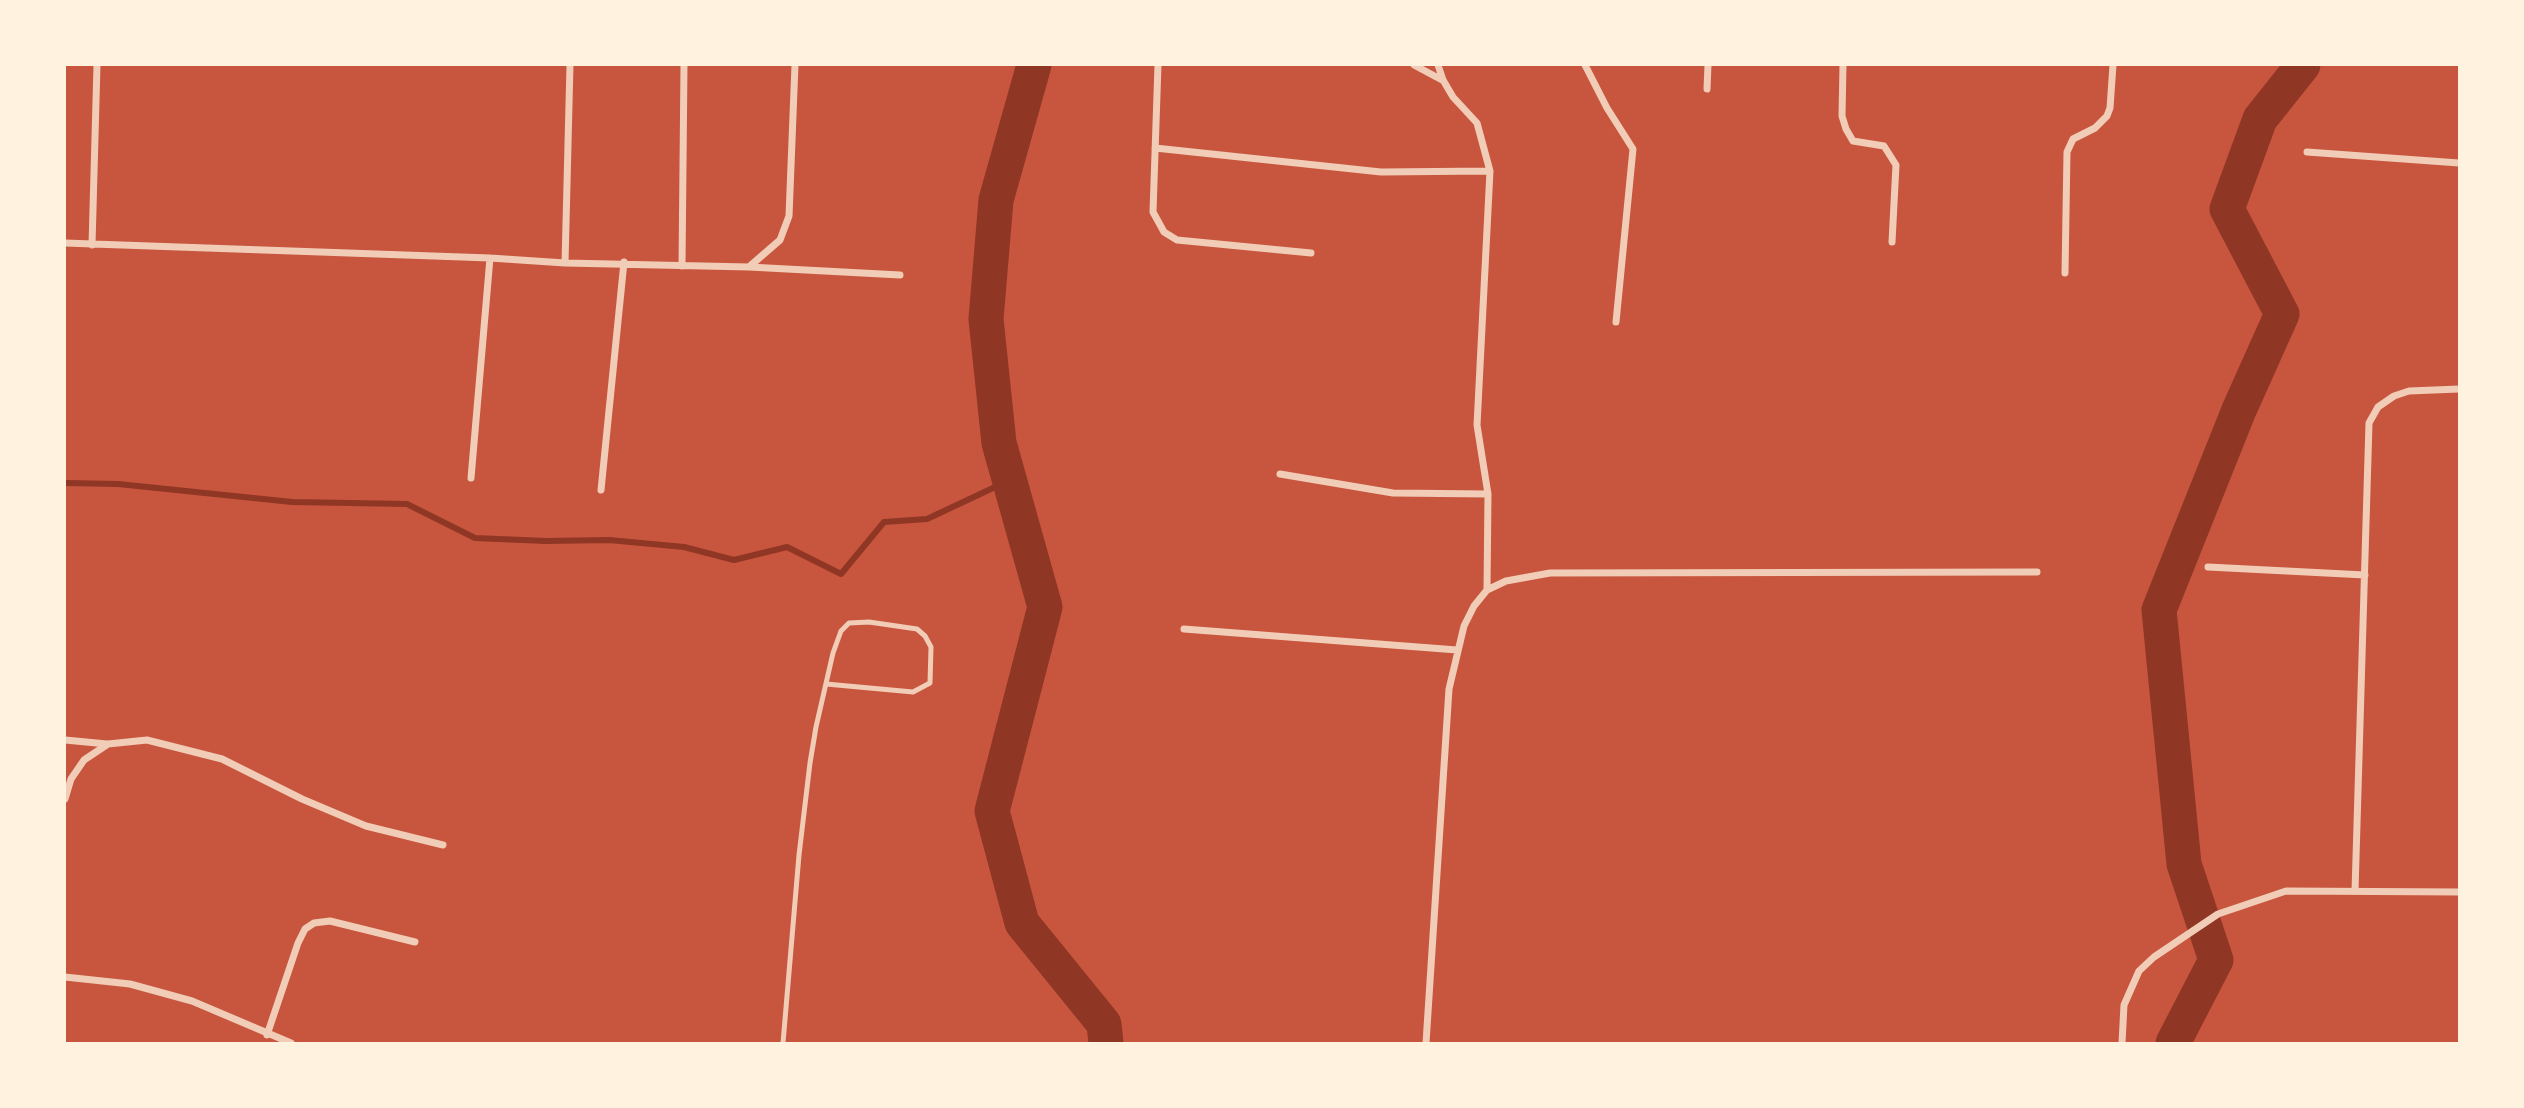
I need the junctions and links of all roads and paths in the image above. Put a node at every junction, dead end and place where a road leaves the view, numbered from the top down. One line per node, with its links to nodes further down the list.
1 (97, 65): 20 (street)
2 (570, 65): 23 (street)
3 (684, 65): 25 (street)
4 (795, 65): 26 (street)
5 (1158, 65): 14 (street)
6 (1415, 65): 12 (street)
7 (1438, 65): 12 (street)
8 (1585, 65): 29 (street)
9 (1708, 65): 13 (street)
10 (1843, 65): 18 (street)
11 (2113, 65): 27 (street)
12 (1443, 80): 17 (street)
13 (1707, 89)
14 (1155, 148): 17 (street); 21 (street)
15 (2307, 152): 16 (street)
16 (2459, 163)
17 (1490, 171): 34 (street)
18 (1892, 242)
19 (65, 243): 20 (street)
20 (92, 245): 22 (street)
21 (1311, 253)
22 (490, 258): 23 (street); 32 (street)
23 (565, 262): 24 (street)
24 (624, 262): 25 (street); 33 (street)
25 (682, 266): 26 (street)
26 (749, 267): 28 (street)
27 (2065, 272)
28 (900, 275)
29 (1616, 321)
30 (2459, 389): 37 (street)
31 (1280, 474): 34 (street)
32 (471, 478)
33 (601, 490)
34 (1488, 494): 38 (street)
35 (2208, 566): 37 (street)
36 (2037, 572): 38 (street)
37 (2365, 575): 46 (street)
38 (1487, 590): 40 (street)
39 (1184, 629): 40 (street)
40 (1457, 650): 53 (street)
41 (826, 684): 41 (lane); 52 (lane)
42 (65, 740): 43 (street)
43 (108, 744): 44 (street); 45 (street)
44 (65, 799)
45 (443, 845)
46 (2355, 891): 47 (street); 54 (street)
47 (2459, 892)
48 (415, 942): 50 (street)
49 (65, 977): 50 (street)
50 (267, 1034): 51 (street)
51 (291, 1043)
52 (783, 1043)
53 (1426, 1043)
54 (2122, 1043)

